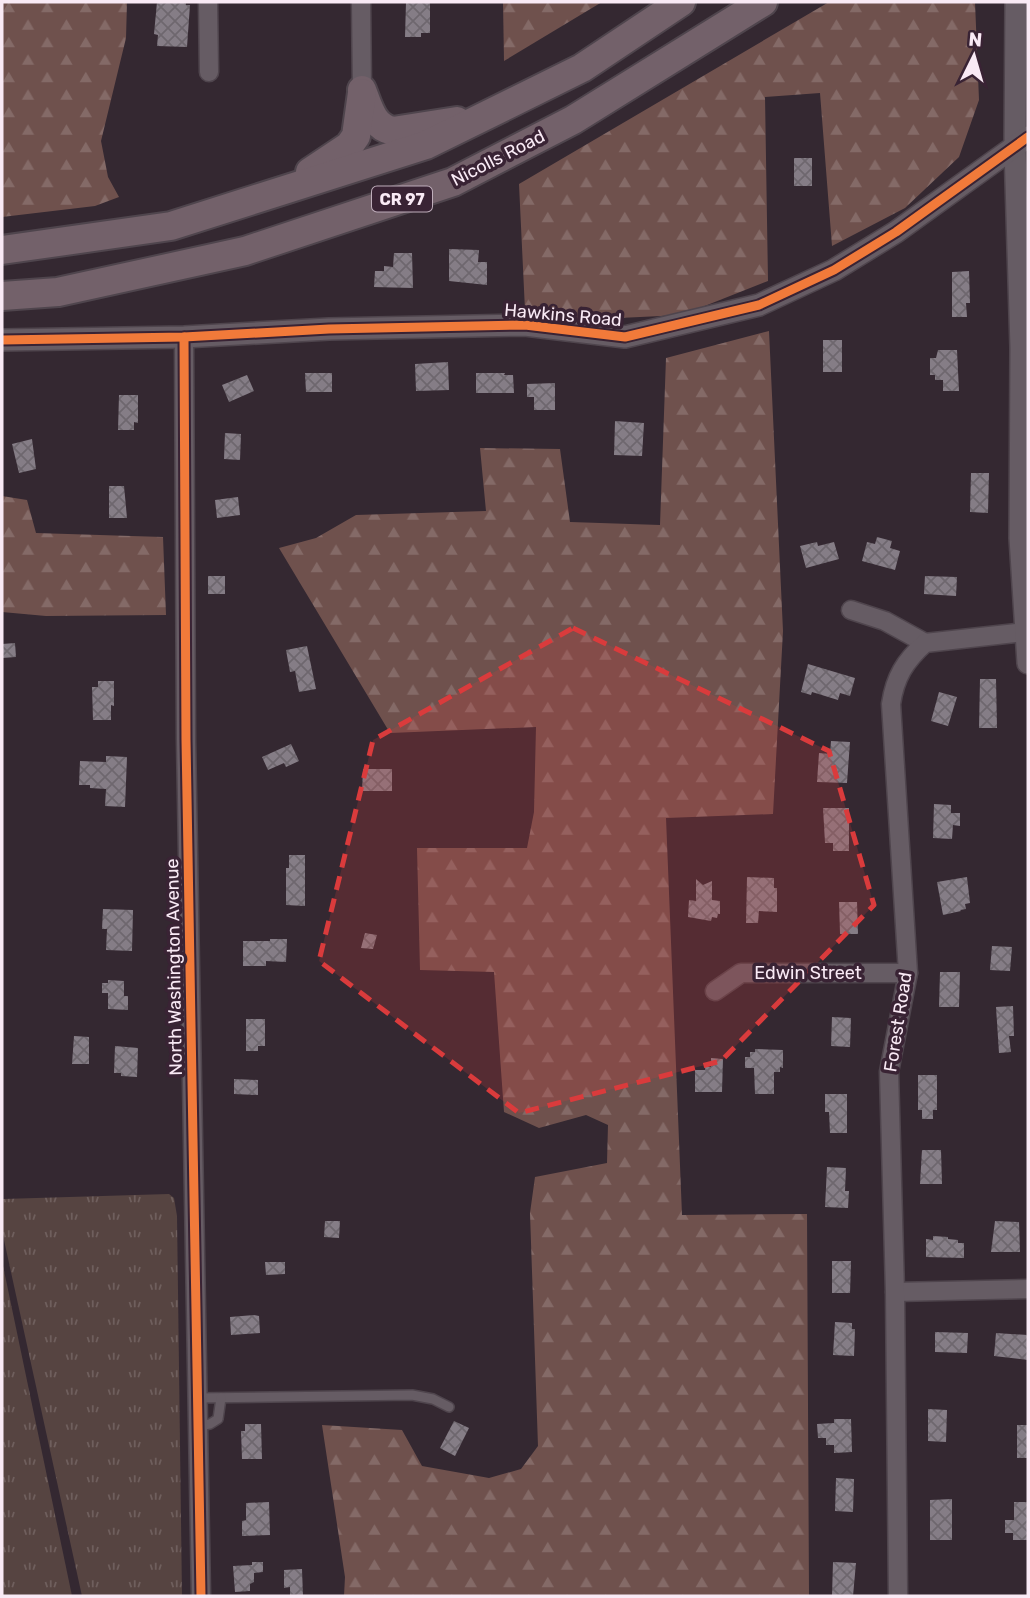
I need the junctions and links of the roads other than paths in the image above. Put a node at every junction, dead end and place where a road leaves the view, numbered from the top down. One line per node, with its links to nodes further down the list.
1 (208, 2): 6 (street)
2 (361, 2): 7 (street)
3 (681, 2): 8 (highway, CR 97)
4 (763, 2): 12 (highway, Nicolls Road / CR 97)
5 (1016, 2): 9 (street)
6 (209, 72)
7 (362, 90): 8 (highway); 10 (highway)
8 (484, 116): 10 (highway, CR 97)
9 (1022, 142): 13 (street, Hawkins Road); 15 (street)
10 (282, 190): 11 (highway, CR 97)
11 (2, 250)
12 (2, 296)
13 (184, 337): 14 (street, Hawkins Road); 24 (street, North Washington Avenue)
14 (2, 340)
15 (1024, 538): 17 (street)
16 (851, 610): 18 (street)
17 (1025, 632): 18 (street); 19 (street)
18 (925, 643): 20 (street, Forest Road)
19 (1028, 663)
20 (908, 973): 21 (street, Edwin Street); 23 (street, Forest Road)
21 (715, 991)
22 (1028, 1289): 23 (street)
23 (895, 1292): 29 (street, Forest Road)
24 (197, 1398): 25 (lane); 27 (street, North Washington Avenue)
25 (220, 1398): 26 (lane); 27 (lane)
26 (449, 1407)
27 (198, 1426): 28 (street, North Washington Avenue)
28 (201, 1596)
29 (898, 1596)

